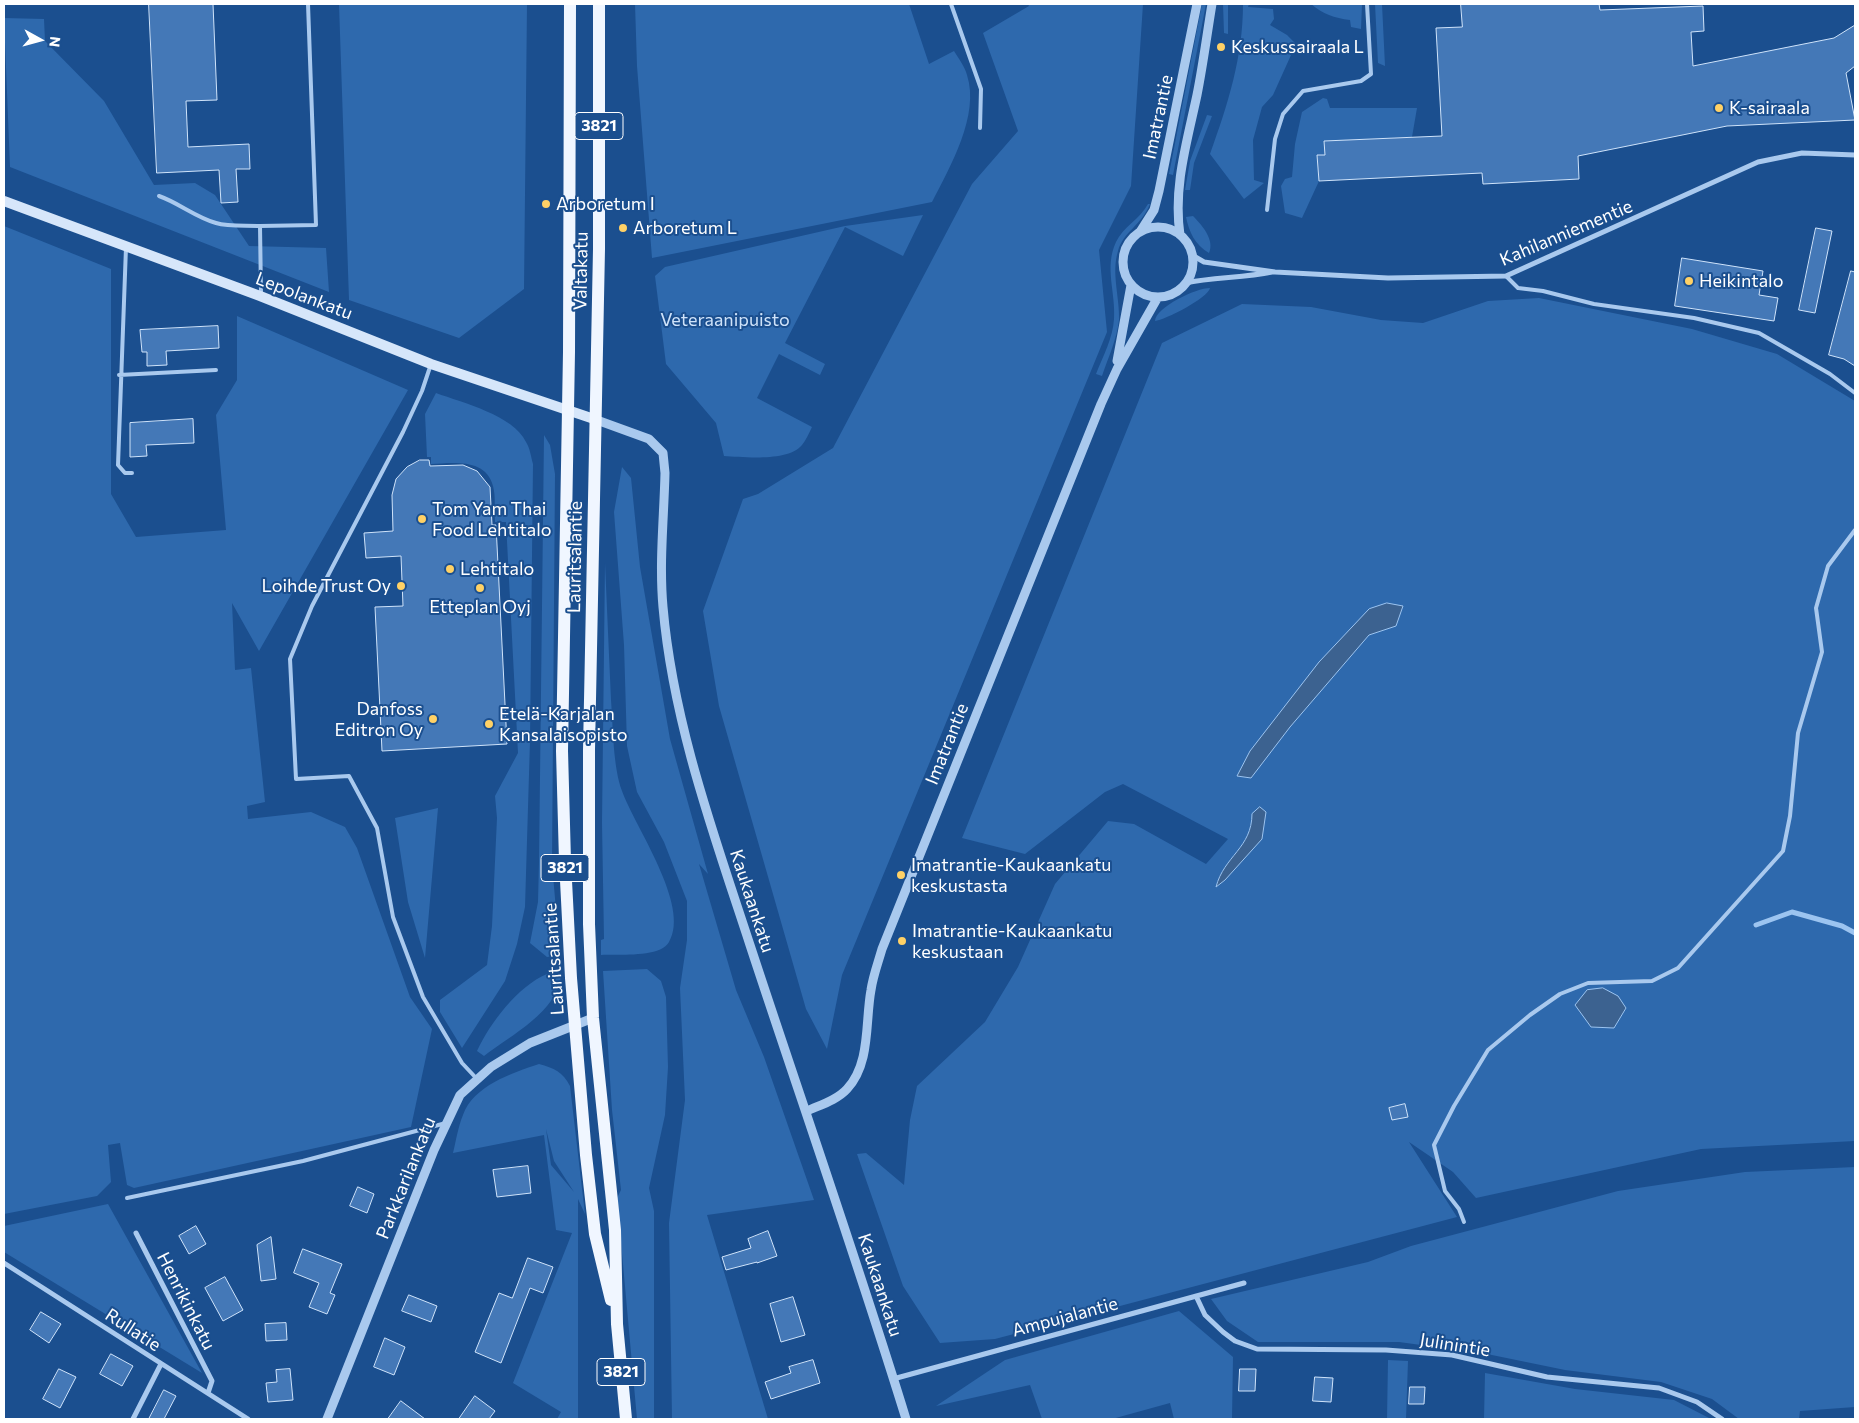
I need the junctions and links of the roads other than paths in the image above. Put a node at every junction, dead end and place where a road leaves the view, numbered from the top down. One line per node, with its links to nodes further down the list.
1 (308, 4): 13 (lane)
2 (570, 4): 29 (main road, Valtakatu / 3821)
3 (599, 4): 30 (main road, Valtakatu / 3821)
4 (951, 4): 8 (lane)
5 (1197, 4): 14 (street, Imatrantie)
6 (1212, 4): 15 (street, Imatrantie)
7 (1367, 4): 12 (lane)
8 (980, 128)
9 (1855, 155): 19 (street, Kahilanniementie)
10 (159, 196): 13 (lane)
11 (4, 200): 16 (main road, Lepolankatu)
12 (1267, 210)
13 (260, 226): 22 (lane)
14 (1140, 232): 15 (street); 21 (street)
15 (1180, 235): 17 (street)
16 (126, 245): 22 (main road, Lepolankatu); 27 (lane)
17 (1192, 256): 18 (street, Kahilanniementie); 20 (street)
18 (1275, 272): 19 (street, Kahilanniementie); 20 (street, Kahilanniementie)
19 (1506, 276): 28 (lane)
20 (1186, 283): 23 (street)
21 (1131, 285): 23 (street); 26 (street, Imatrantie)
22 (260, 296): 24 (main road, Lepolankatu)
23 (1158, 297): 26 (street, Imatrantie)
24 (431, 364): 29 (main road, Lepolankatu); 35 (lane)
25 (216, 370): 27 (lane)
26 (1115, 373): 36 (street, Imatrantie)
27 (119, 376): 31 (lane)
28 (1855, 393)
29 (566, 409): 30 (main road, Lepolankatu); 34 (main road, Lauritsalantie / 3821)
30 (594, 419): 33 (main road, Lauritsalantie / 3821); 36 (street, Kaukaankatu)
31 (132, 473)
32 (1855, 530): 39 (lane)
33 (593, 1018): 34 (street, Parkkarilankatu); 44 (main road, Lauritsalantie / 3821)
34 (576, 1024): 35 (street, Parkkarilankatu); 44 (main road, Lauritsalantie / 3821)
35 (477, 1080): 37 (street, Parkkarilankatu)
36 (807, 1111): 46 (street, Kaukaankatu)
37 (446, 1123): 38 (lane); 50 (street, Parkkarilankatu)
38 (127, 1198)
39 (1464, 1222)
40 (136, 1233): 47 (street, Henrikinkatu)
41 (4, 1263): 45 (street, Rullatie)
42 (1244, 1283): 43 (street, Ampujalantie)
43 (1196, 1296): 46 (street, Ampujalantie); 53 (street, Julinintie)
44 (617, 1324): 51 (main road, Lauritsalantie / 3821)
45 (161, 1364): 47 (street, Rullatie); 48 (street)
46 (893, 1379): 52 (street, Kaukaankatu)
47 (208, 1393): 49 (street, Rullatie)
48 (132, 1419)
49 (248, 1419)
50 (327, 1419)
51 (626, 1419)
52 (906, 1419)
53 (1722, 1419)

